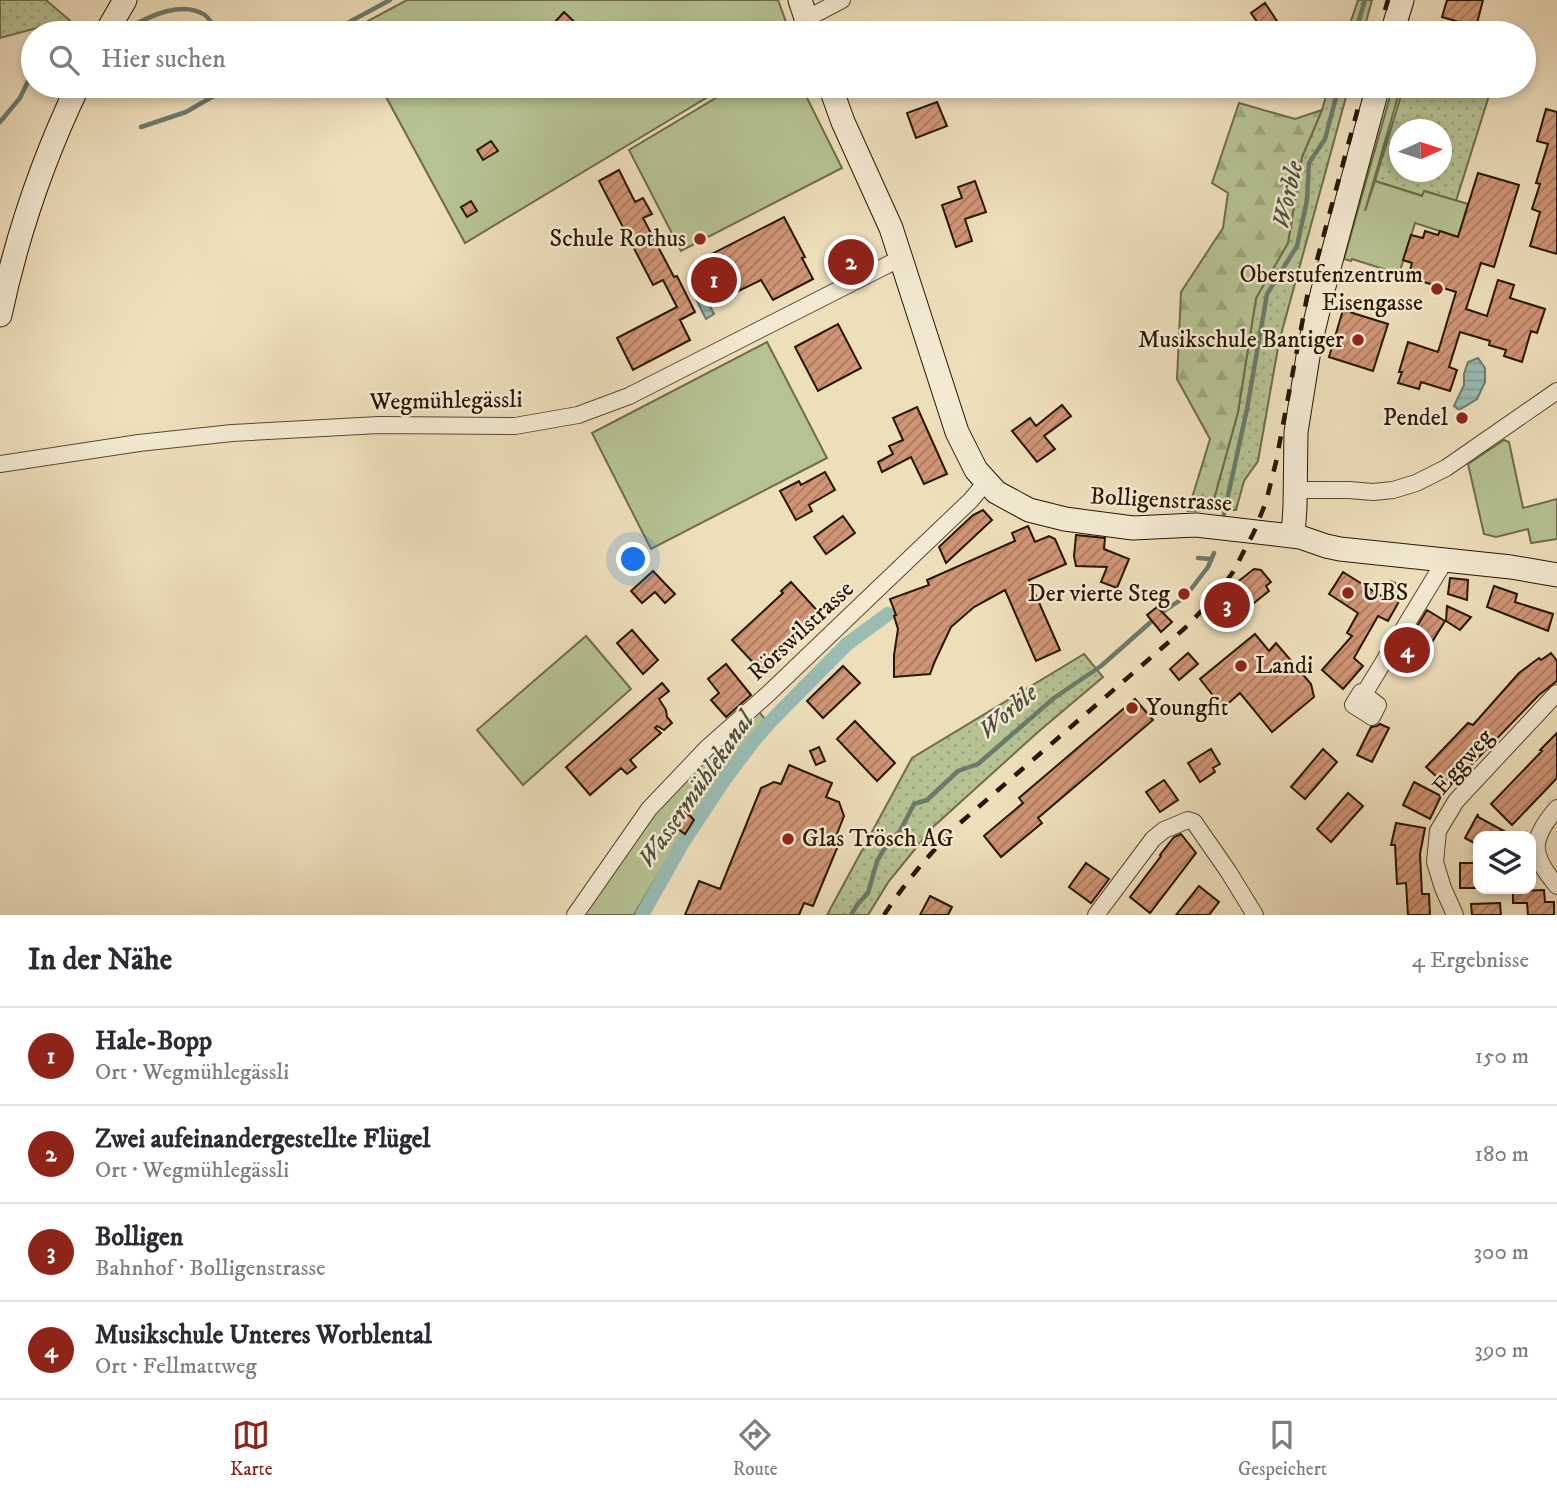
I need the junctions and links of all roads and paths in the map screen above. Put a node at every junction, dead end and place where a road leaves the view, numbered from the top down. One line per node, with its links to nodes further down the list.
1 (125, 0): 5 (main road)
2 (842, 0): 4 (street)
3 (1402, 0): 6 (main road)
4 (806, 17)
5 (113, 21)
6 (1396, 21)
7 (73, 98): 11 (main road)
8 (834, 98): 10 (main road, Bolligenstrasse)
9 (1375, 98): 15 (main road)
10 (901, 257): 13 (street, Wegmühlegässli); 14 (main road, Bolligenstrasse)
11 (0, 315)
12 (1557, 391): 15 (street)
13 (3, 464)
14 (986, 482): 16 (main road, Bolligenstrasse); 23 (street, Rörswilstrasse)
15 (1295, 489): 16 (main road)
16 (1293, 536): 17 (main road, Bolligenstrasse)
17 (1446, 559): 18 (main road, Bolligenstrasse); 20 (street)
18 (1557, 575)
19 (1557, 693): 26 (street, Eggweg)
20 (1364, 694)
21 (1557, 808): 22 (street)
22 (1557, 886)
23 (575, 915)
24 (1096, 915): 25 (street)
25 (1255, 915)
26 (1455, 915)

